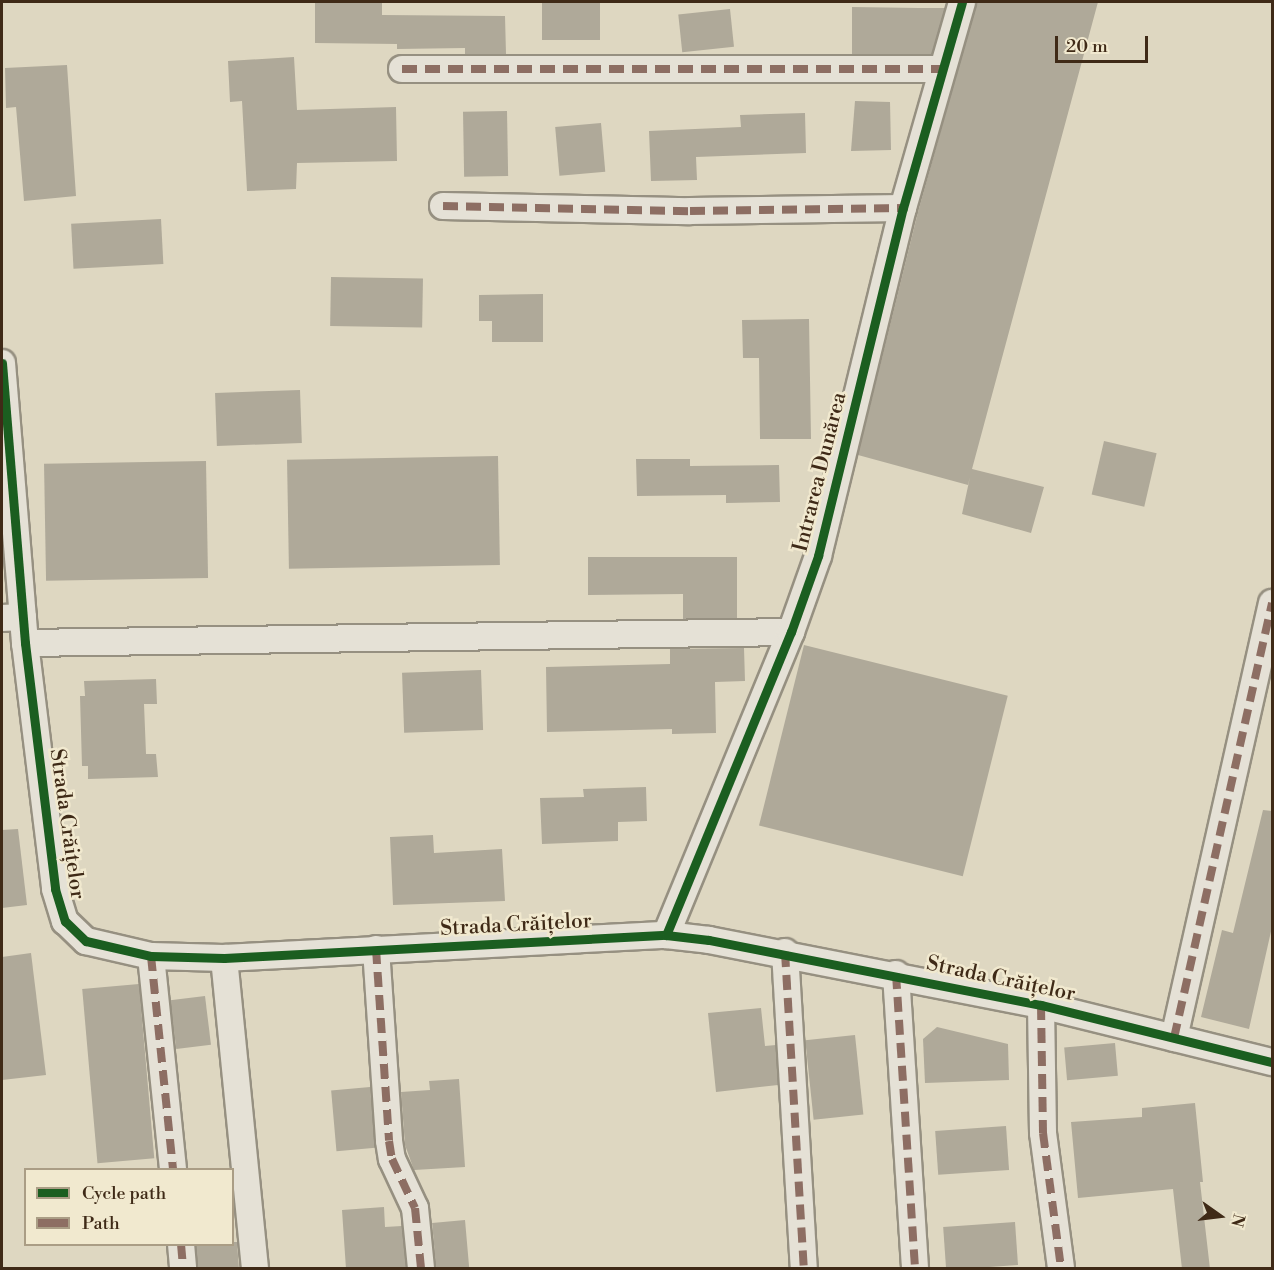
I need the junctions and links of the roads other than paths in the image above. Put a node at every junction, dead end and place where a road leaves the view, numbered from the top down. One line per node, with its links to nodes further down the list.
1 (962, 2): 3 (street, Intrarea Dunărea)
2 (402, 69): 3 (street)
3 (942, 69): 5 (street, Intrarea Dunărea)
4 (443, 206): 5 (street)
5 (903, 208): 9 (street, Intrarea Dunărea)
6 (2, 363): 8 (street, Strada Crăițelor)
7 (1272, 603): 18 (street)
8 (12, 618): 10 (street, Strada Crăițelor)
9 (791, 632): 10 (street); 11 (street, Intrarea Dunărea)
10 (25, 643): 14 (street, Strada Crăițelor)
11 (666, 935): 12 (street, Strada Crăițelor); 13 (street, Strada Crăițelor)
12 (376, 949): 15 (street, Strada Crăițelor); 24 (street)
13 (785, 952): 16 (street, Strada Crăițelor); 25 (street)
14 (151, 956): 15 (street, Strada Crăițelor); 20 (street)
15 (224, 958): 23 (street)
16 (896, 974): 17 (street, Strada Crăițelor); 26 (street)
17 (1041, 1005): 18 (street, Strada Crăițelor); 27 (street)
18 (1174, 1038): 19 (street, Strada Crăițelor)
19 (1272, 1062)
20 (173, 1168)
21 (181, 1246): 22 (street)
22 (183, 1269)
23 (255, 1269)
24 (421, 1269)
25 (804, 1269)
26 (915, 1269)
27 (1060, 1269)

